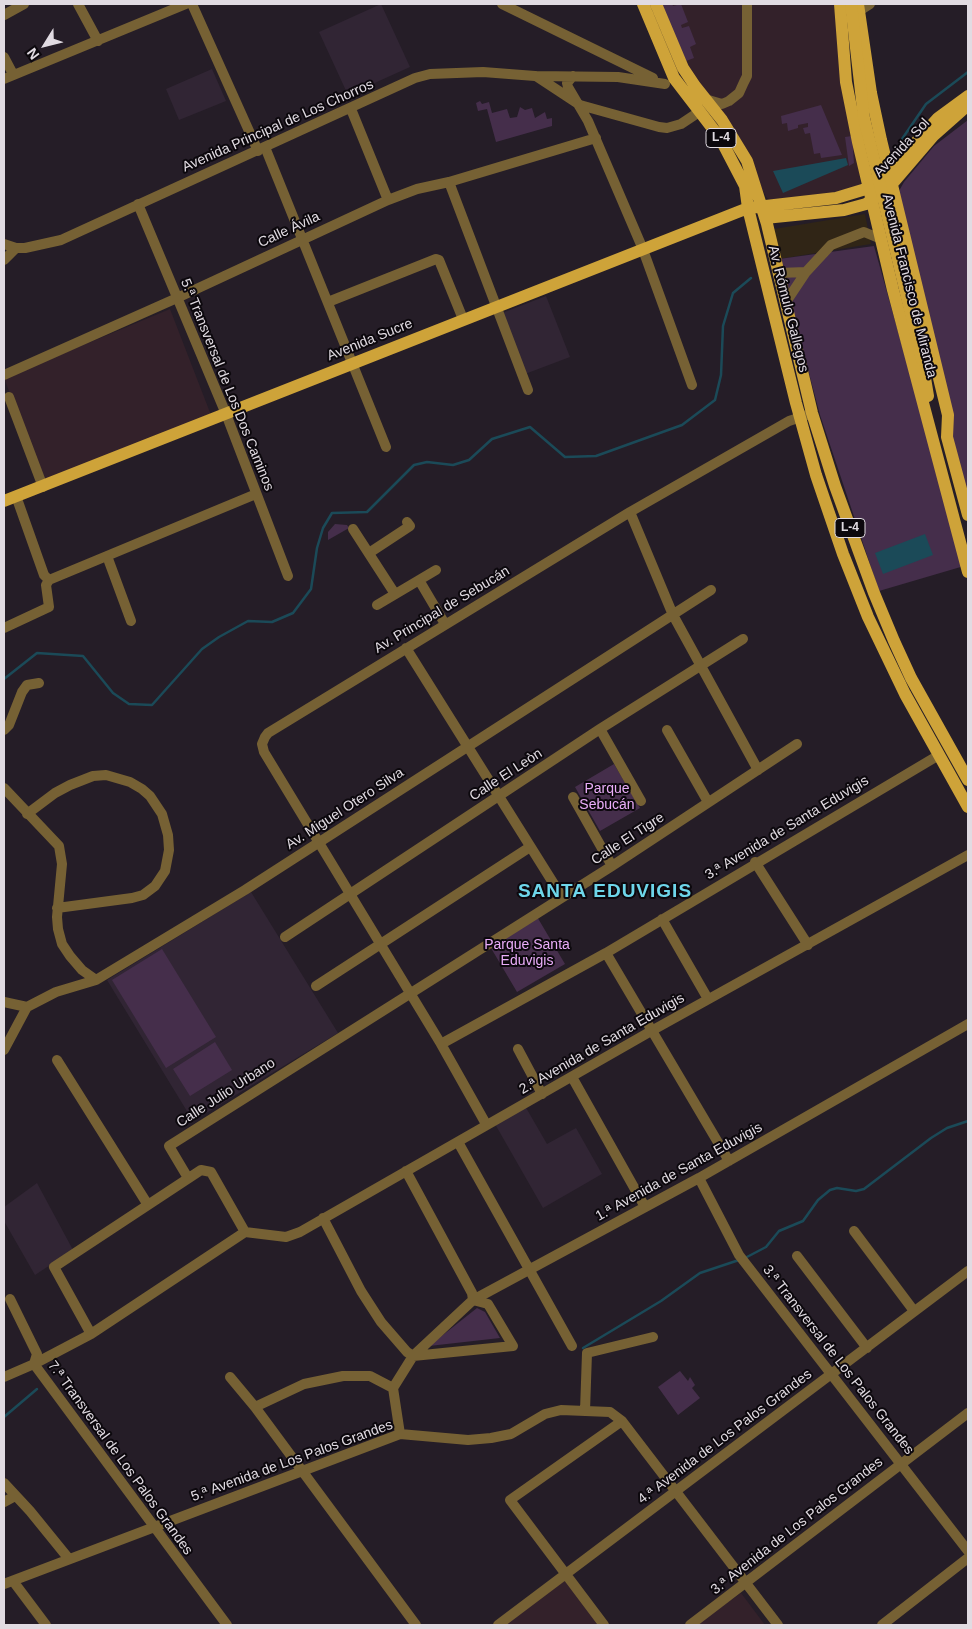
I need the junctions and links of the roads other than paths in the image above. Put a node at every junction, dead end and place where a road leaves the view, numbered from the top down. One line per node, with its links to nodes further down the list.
1 (24, 4): 11 (street)
2 (78, 4): 12 (street)
3 (186, 4): 12 (street)
4 (192, 4): 31 (street)
5 (643, 4): 21 (main road, L-4)
6 (656, 4): 15 (main road, L-4)
7 (747, 4): 23 (street)
8 (840, 4): 30 (main road, Avenida Francisco de Miranda)
9 (508, 5): 14 (street)
10 (860, 6): 29 (main road, Avenida Francisco de Miranda); 55 (main road, bridge)
11 (4, 15)
12 (98, 41): 17 (street)
13 (4, 57): 17 (street)
14 (623, 64): 16 (street); 20 (street)
15 (683, 68): 21 (street); 23 (main road, L-4)
16 (637, 75): 20 (street, Avenida Principal de Los Chorros); 21 (street, Avenida Principal de Los Chorros)
17 (8, 76)
18 (535, 76): 19 (street, Avenida Principal de Los Chorros); 24 (street); 26 (street, Avenida Principal de Los Chorros)
19 (573, 76): 20 (street, Avenida Principal de Los Chorros); 24 (street)
20 (618, 77)
21 (670, 81): 27 (main road, L-4)
22 (968, 96): 32 (main road, Avenida Sol)
23 (705, 99): 40 (main road, L-4)
24 (580, 105): 27 (street); 28 (street)
25 (968, 105): 33 (main road, Avenida Sol)
26 (351, 109): 31 (street, Avenida Principal de Los Chorros); 36 (street)
27 (699, 112): 38 (main road, L-4)
28 (596, 138): 34 (street, Calle Ávila); 45 (street)
29 (880, 138): 30 (main road); 32 (main road); 33 (main road, Avenida Francisco de Miranda)
30 (858, 142): 35 (main road, Avenida Francisco de Miranda)
31 (262, 149): 37 (street, Avenida Principal de Los Chorros); 42 (street)
32 (906, 152): 33 (main road, Avenida Sol)
33 (890, 179): 35 (main road, Avenida Sol); 39 (main road, Avenida Francisco de Miranda)
34 (449, 182): 36 (street, Calle Ávila); 53 (street)
35 (870, 194): 40 (main road, Avenida Sol); 41 (main road, Avenida Francisco de Miranda)
36 (388, 200): 42 (street, Calle Ávila)
37 (138, 204): 46 (street, Avenida Principal de Los Chorros); 50 (street, 5.ª Transversal de Los Dos Caminos)
38 (748, 208): 40 (main road, Avenida Sol); 45 (main road, Avenida Sucre); 62 (main road, Av. Rómulo Gallegos / L-4)
39 (897, 208): 41 (main road); 63 (main road, Avenida Francisco de Miranda)
40 (763, 212): 49 (main road, L-4)
41 (877, 220): 43 (main road, Avenida Francisco de Miranda)
42 (302, 238): 50 (street, Calle Ávila); 51 (street)
43 (881, 239): 48 (street); 64 (main road, Avenida Francisco de Miranda)
44 (4, 244): 46 (street, Avenida Principal de Los Chorros)
45 (642, 247): 53 (main road, Avenida Sucre); 58 (street)
46 (16, 248): 47 (street)
47 (4, 260)
48 (806, 272): 49 (street); 52 (street)
49 (779, 274): 52 (main road, L-4)
50 (177, 298): 57 (street, Calle Ávila); 61 (street, 5.ª Transversal de Los Dos Caminos)
51 (328, 302): 54 (street); 56 (street)
52 (786, 302): 62 (main road, Av. Rómulo Gallegos / L-4)
53 (497, 307): 54 (main road, Avenida Sucre); 59 (street)
54 (463, 319): 56 (main road, Avenida Sucre)
55 (922, 360): 63 (main road); 64 (main road)
56 (351, 363): 61 (main road, Avenida Sucre); 65 (street)
57 (4, 375)
58 (692, 385)
59 (528, 390)
60 (9, 397): 66 (street)
61 (226, 414): 66 (main road, Avenida Sucre); 67 (street, 5.ª Transversal de Los Dos Caminos)
62 (806, 415): 70 (street, Av. Principal de Sebucán); 97 (main road, L-4); 99 (main road, L-4)
63 (947, 436): 71 (main road, Avenida Francisco de Miranda)
64 (935, 440): 77 (main road, Avenida Francisco de Miranda)
65 (386, 447)
66 (43, 487): 68 (main road, Avenida Sucre)
67 (256, 494): 75 (street); 78 (street, 5.ª Transversal de Los Dos Caminos)
68 (16, 496): 69 (main road, Avenida Sucre); 79 (street)
69 (4, 501)
70 (630, 512): 84 (street); 86 (street, Av. Principal de Sebucán)
71 (968, 515)
72 (407, 522): 74 (street)
73 (354, 529): 74 (street)
74 (369, 553): 82 (street)
75 (106, 556): 79 (street); 85 (street)
76 (436, 570): 80 (street)
77 (968, 572)
78 (288, 576)
79 (48, 580): 87 (street)
80 (419, 580): 82 (street); 86 (street)
81 (712, 590): 84 (street, Av. Miguel Otero Silva)
82 (395, 594): 83 (street)
83 (377, 605)
84 (673, 615): 90 (street); 96 (street, Av. Miguel Otero Silva)
85 (131, 621)
86 (445, 624): 89 (street, Av. Principal de Sebucán)
87 (4, 628)
88 (743, 639): 90 (street, Calle El Leòn)
89 (406, 648): 96 (street); 107 (street, Av. Principal de Sebucán)
90 (701, 666): 92 (street, Calle El Leòn); 98 (street)
91 (39, 682): 93 (street)
92 (600, 729): 101 (street, Calle El Leòn); 103 (street)
93 (4, 730)
94 (667, 730): 104 (street)
95 (797, 744): 98 (street, Calle El Tigre)
96 (468, 745): 101 (street); 107 (street, Av. Miguel Otero Silva)
97 (939, 755): 105 (main road, L-4); 110 (street, 3.ª Avenida de Santa Eduvigis)
98 (758, 770): 104 (street, Calle El Tigre)
99 (968, 780)
100 (4, 788): 106 (street)
101 (500, 795): 108 (street); 112 (street, Calle El Leòn)
102 (573, 797): 111 (street)
103 (641, 801)
104 (708, 802): 111 (street, Calle El Tigre)
105 (968, 807)
106 (27, 814): 114 (street); 114 (street)
107 (319, 842): 112 (street); 120 (street, Av. Miguel Otero Silva)
108 (530, 847): 113 (street); 117 (street)
109 (968, 855): 118 (street, 2.ª Avenida de Santa Eduvigis)
110 (755, 862): 115 (street, 3.ª Avenida de Santa Eduvigis); 118 (street)
111 (612, 866): 113 (street, Calle El Tigre)
112 (350, 894): 116 (street, Calle El Leòn); 117 (street)
113 (562, 897): 122 (street, Calle El Tigre)
114 (58, 908): 120 (street)
115 (662, 919): 119 (street, 3.ª Avenida de Santa Eduvigis); 123 (street)
116 (285, 937)
117 (381, 944): 121 (street); 122 (street)
118 (808, 945): 123 (street, 2.ª Avenida de Santa Eduvigis)
119 (606, 953): 127 (street); 128 (street, 3.ª Avenida de Santa Eduvigis)
120 (96, 980): 125 (street, Av. Miguel Otero Silva)
121 (316, 986)
122 (411, 993): 128 (street); 138 (street, Calle Julio Urbano)
123 (708, 1000): 127 (street, 2.ª Avenida de Santa Eduvigis)
124 (4, 1002): 125 (street)
125 (27, 1007): 130 (street)
126 (968, 1024): 136 (street, 1.ª Avenida de Santa Eduvigis)
127 (653, 1030): 132 (street, 2.ª Avenida de Santa Eduvigis); 136 (street)
128 (441, 1044): 134 (street)
129 (518, 1049): 133 (street)
130 (4, 1050)
131 (57, 1060): 140 (street)
132 (572, 1078): 133 (street, 2.ª Avenida de Santa Eduvigis); 141 (street)
133 (542, 1094): 134 (street, 2.ª Avenida de Santa Eduvigis)
134 (486, 1124): 135 (street, 2.ª Avenida de Santa Eduvigis)
135 (458, 1142): 137 (street, 2.ª Avenida de Santa Eduvigis); 146 (street)
136 (729, 1161): 139 (street, 1.ª Avenida de Santa Eduvigis)
137 (406, 1171): 142 (street, 2.ª Avenida de Santa Eduvigis); 149 (street)
138 (188, 1178): 140 (street); 144 (street)
139 (699, 1178): 141 (street, 1.ª Avenida de Santa Eduvigis); 157 (street, 3.ª Transversal de Los Palos Grandes)
140 (148, 1205): 151 (street)
141 (645, 1207): 146 (street, 1.ª Avenida de Santa Eduvigis)
142 (323, 1218): 144 (street, 2.ª Avenida de Santa Eduvigis); 155 (street)
143 (854, 1231): 150 (street)
144 (245, 1232): 151 (street)
145 (797, 1256): 154 (street)
146 (529, 1270): 149 (street, 1.ª Avenida de Santa Eduvigis); 153 (street)
147 (968, 1272): 150 (street, 4.ª Avenida de Los Palos Grandes)
148 (10, 1298): 156 (street, 7.ª Transversal de Los Palos Grandes)
149 (473, 1300): 155 (street, 1.ª Avenida de Santa Eduvigis); 155 (street)
150 (914, 1311): 154 (street, 4.ª Avenida de Los Palos Grandes)
151 (91, 1334): 156 (street)
152 (652, 1337): 162 (street)
153 (572, 1346)
154 (867, 1348): 157 (street, 4.ª Avenida de Los Palos Grandes)
155 (414, 1356): 160 (street, 1.ª Avenida de Santa Eduvigis)
156 (34, 1364): 158 (street); 172 (street, 7.ª Transversal de Los Palos Grandes)
157 (831, 1375): 166 (street, 3.ª Transversal de Los Palos Grandes); 169 (street, 4.ª Avenida de Los Palos Grandes)
158 (4, 1377)
159 (230, 1377): 161 (street)
160 (393, 1388): 161 (street); 165 (street)
161 (255, 1407): 167 (street)
162 (585, 1411): 164 (street, 5.ª Avenida de Los Palos Grandes); 165 (street, 5.ª Avenida de Los Palos Grandes)
163 (968, 1413): 166 (street, 3.ª Avenida de Los Palos Grandes)
164 (622, 1421): 169 (street); 176 (street)
165 (400, 1434): 167 (street, 5.ª Avenida de Los Palos Grandes)
166 (901, 1463): 173 (street, 3.ª Transversal de Los Palos Grandes); 178 (street, 3.ª Avenida de Los Palos Grandes)
167 (303, 1471): 172 (street, 5.ª Avenida de Los Palos Grandes); 181 (street)
168 (4, 1483): 170 (street)
169 (677, 1492): 176 (street, 4.ª Avenida de Los Palos Grandes); 178 (street)
170 (14, 1496): 171 (street); 175 (street)
171 (4, 1502)
172 (154, 1527): 175 (street, 5.ª Avenida de Los Palos Grandes); 180 (street, 7.ª Transversal de Los Palos Grandes)
173 (968, 1551)
174 (968, 1558): 186 (street)
175 (69, 1559): 177 (street, 5.ª Avenida de Los Palos Grandes)
176 (566, 1574): 182 (street, 4.ª Avenida de Los Palos Grandes); 183 (street)
177 (8, 1583): 179 (street)
178 (746, 1583): 184 (street, 3.ª Avenida de Los Palos Grandes); 185 (street)
179 (46, 1625)
180 (227, 1625)
181 (416, 1625)
182 (498, 1625)
183 (604, 1625)
184 (690, 1625)
185 (778, 1625)
186 (882, 1625)

